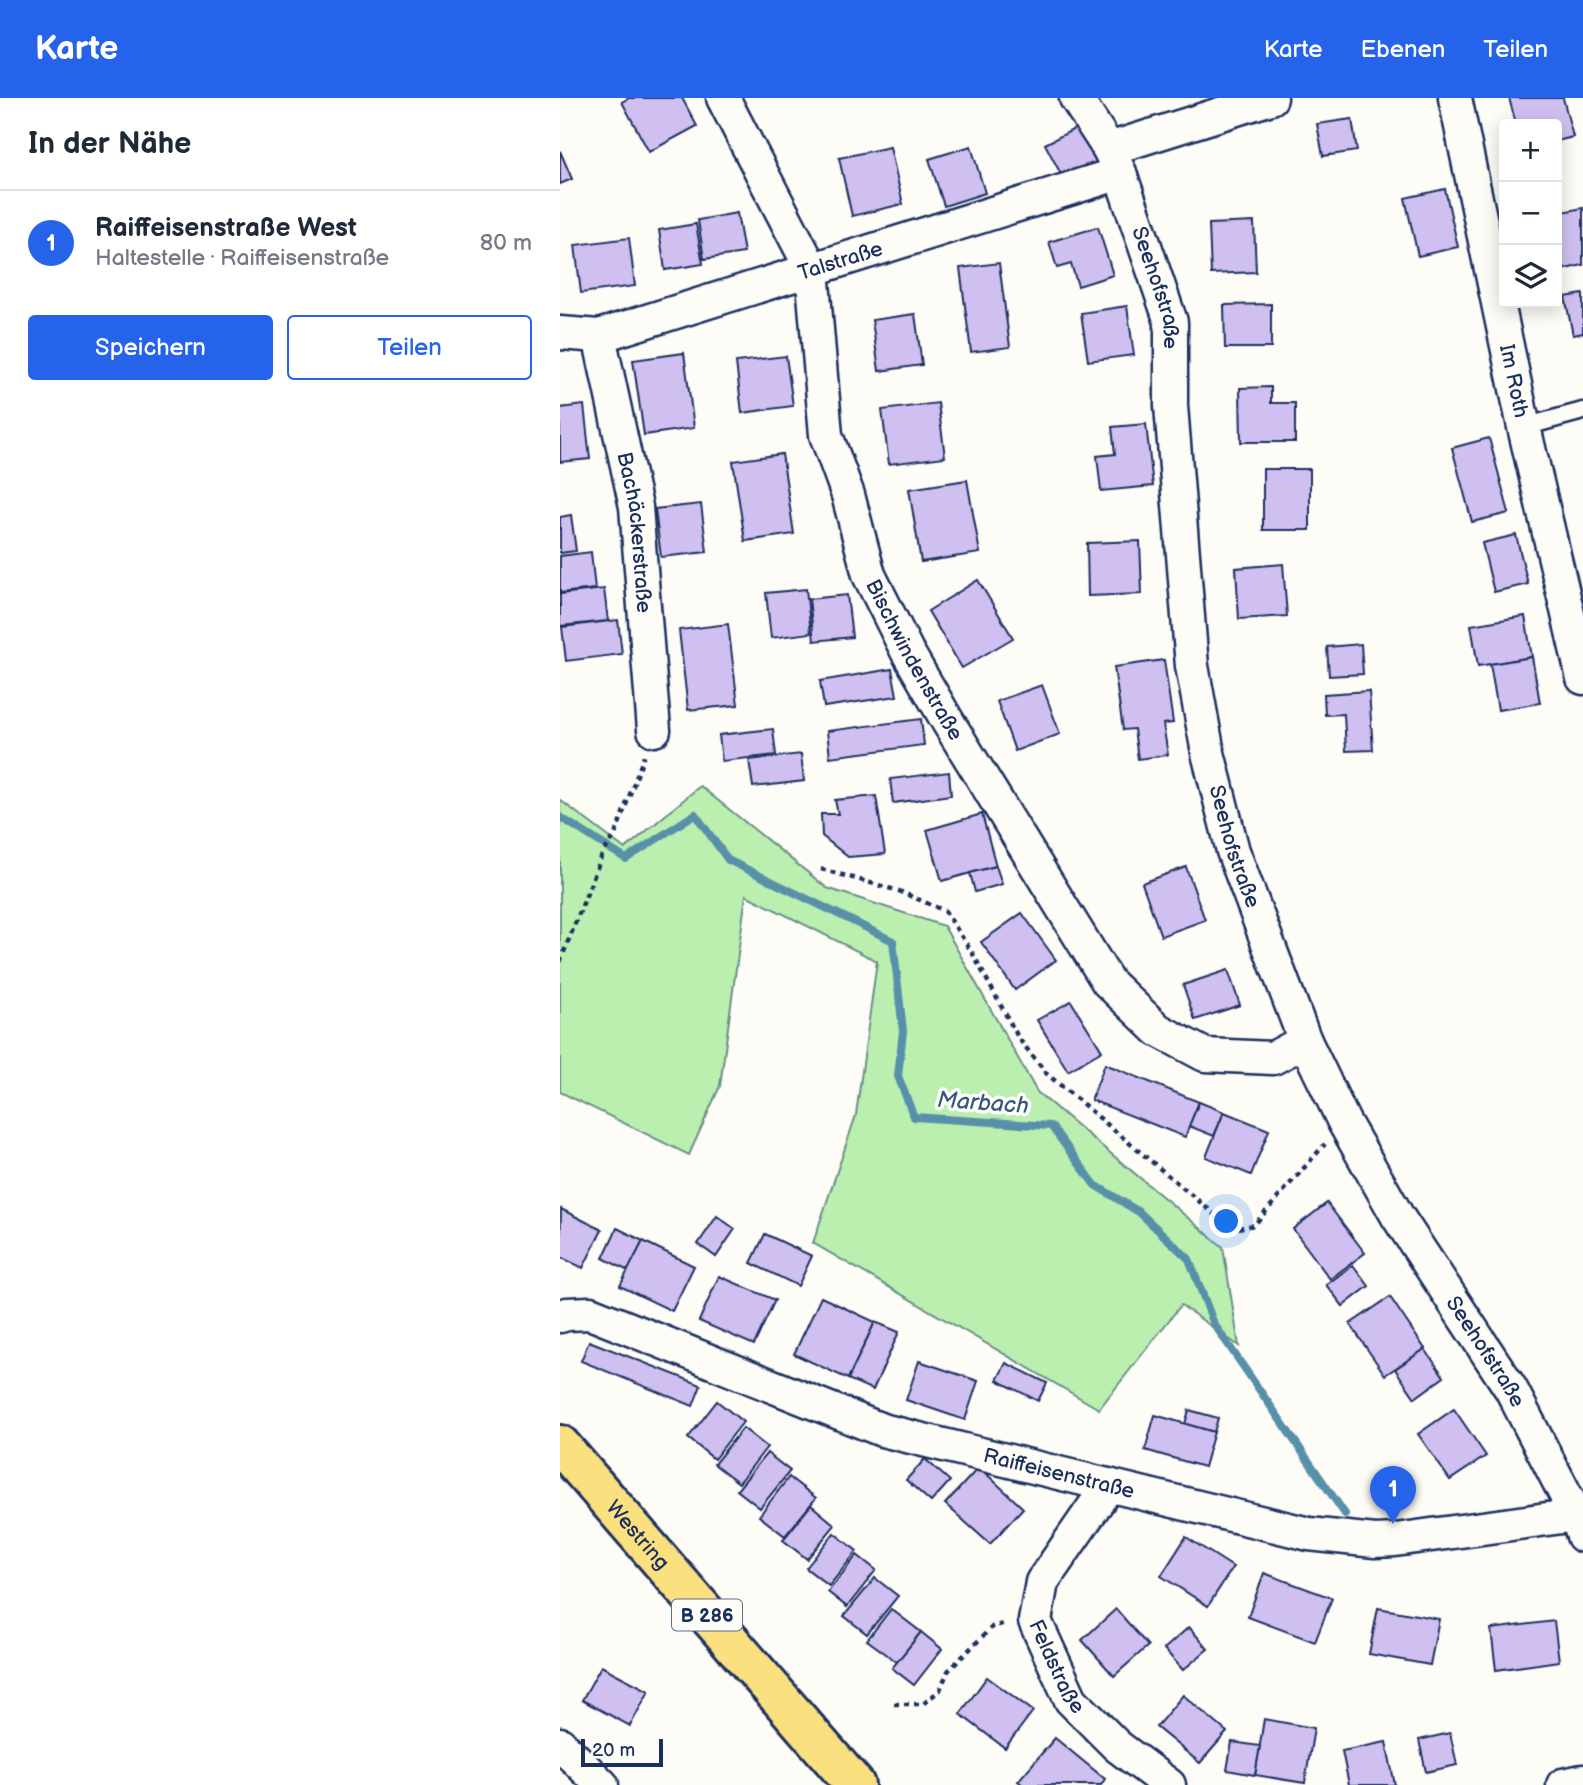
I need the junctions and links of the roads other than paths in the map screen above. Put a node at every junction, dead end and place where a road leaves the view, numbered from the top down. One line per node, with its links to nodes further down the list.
1 (723, 98): 6 (street, Bischwindenstraße)
2 (1076, 98): 5 (street, Seehofstraße)
3 (1271, 98): 5 (street, Talstraße)
4 (1455, 98): 10 (street, Im Roth)
5 (1115, 161): 6 (street, Talstraße); 14 (street, Seehofstraße)
6 (812, 270): 8 (street, Talstraße); 14 (street, Bischwindenstraße)
7 (560, 333): 8 (street, Talstraße)
8 (599, 336): 13 (street, Bachäckerstraße)
9 (1583, 411): 10 (lane)
10 (1524, 427): 11 (street, Im Roth)
11 (1572, 578): 12 (street, Im Roth)
12 (1583, 678)
13 (654, 730)
14 (1305, 1041): 18 (street, Seehofstraße)
15 (560, 1316): 17 (street, Raiffeisenstraße)
16 (560, 1445): 22 (main road, Westring / B 286)
17 (1109, 1485): 18 (street, Raiffeisenstraße); 23 (street, Feldstraße)
18 (1579, 1526)
19 (560, 1744): 21 (street)
20 (1583, 1781): 24 (street)
21 (602, 1785)
22 (855, 1785)
23 (1169, 1785)
24 (1563, 1785)

